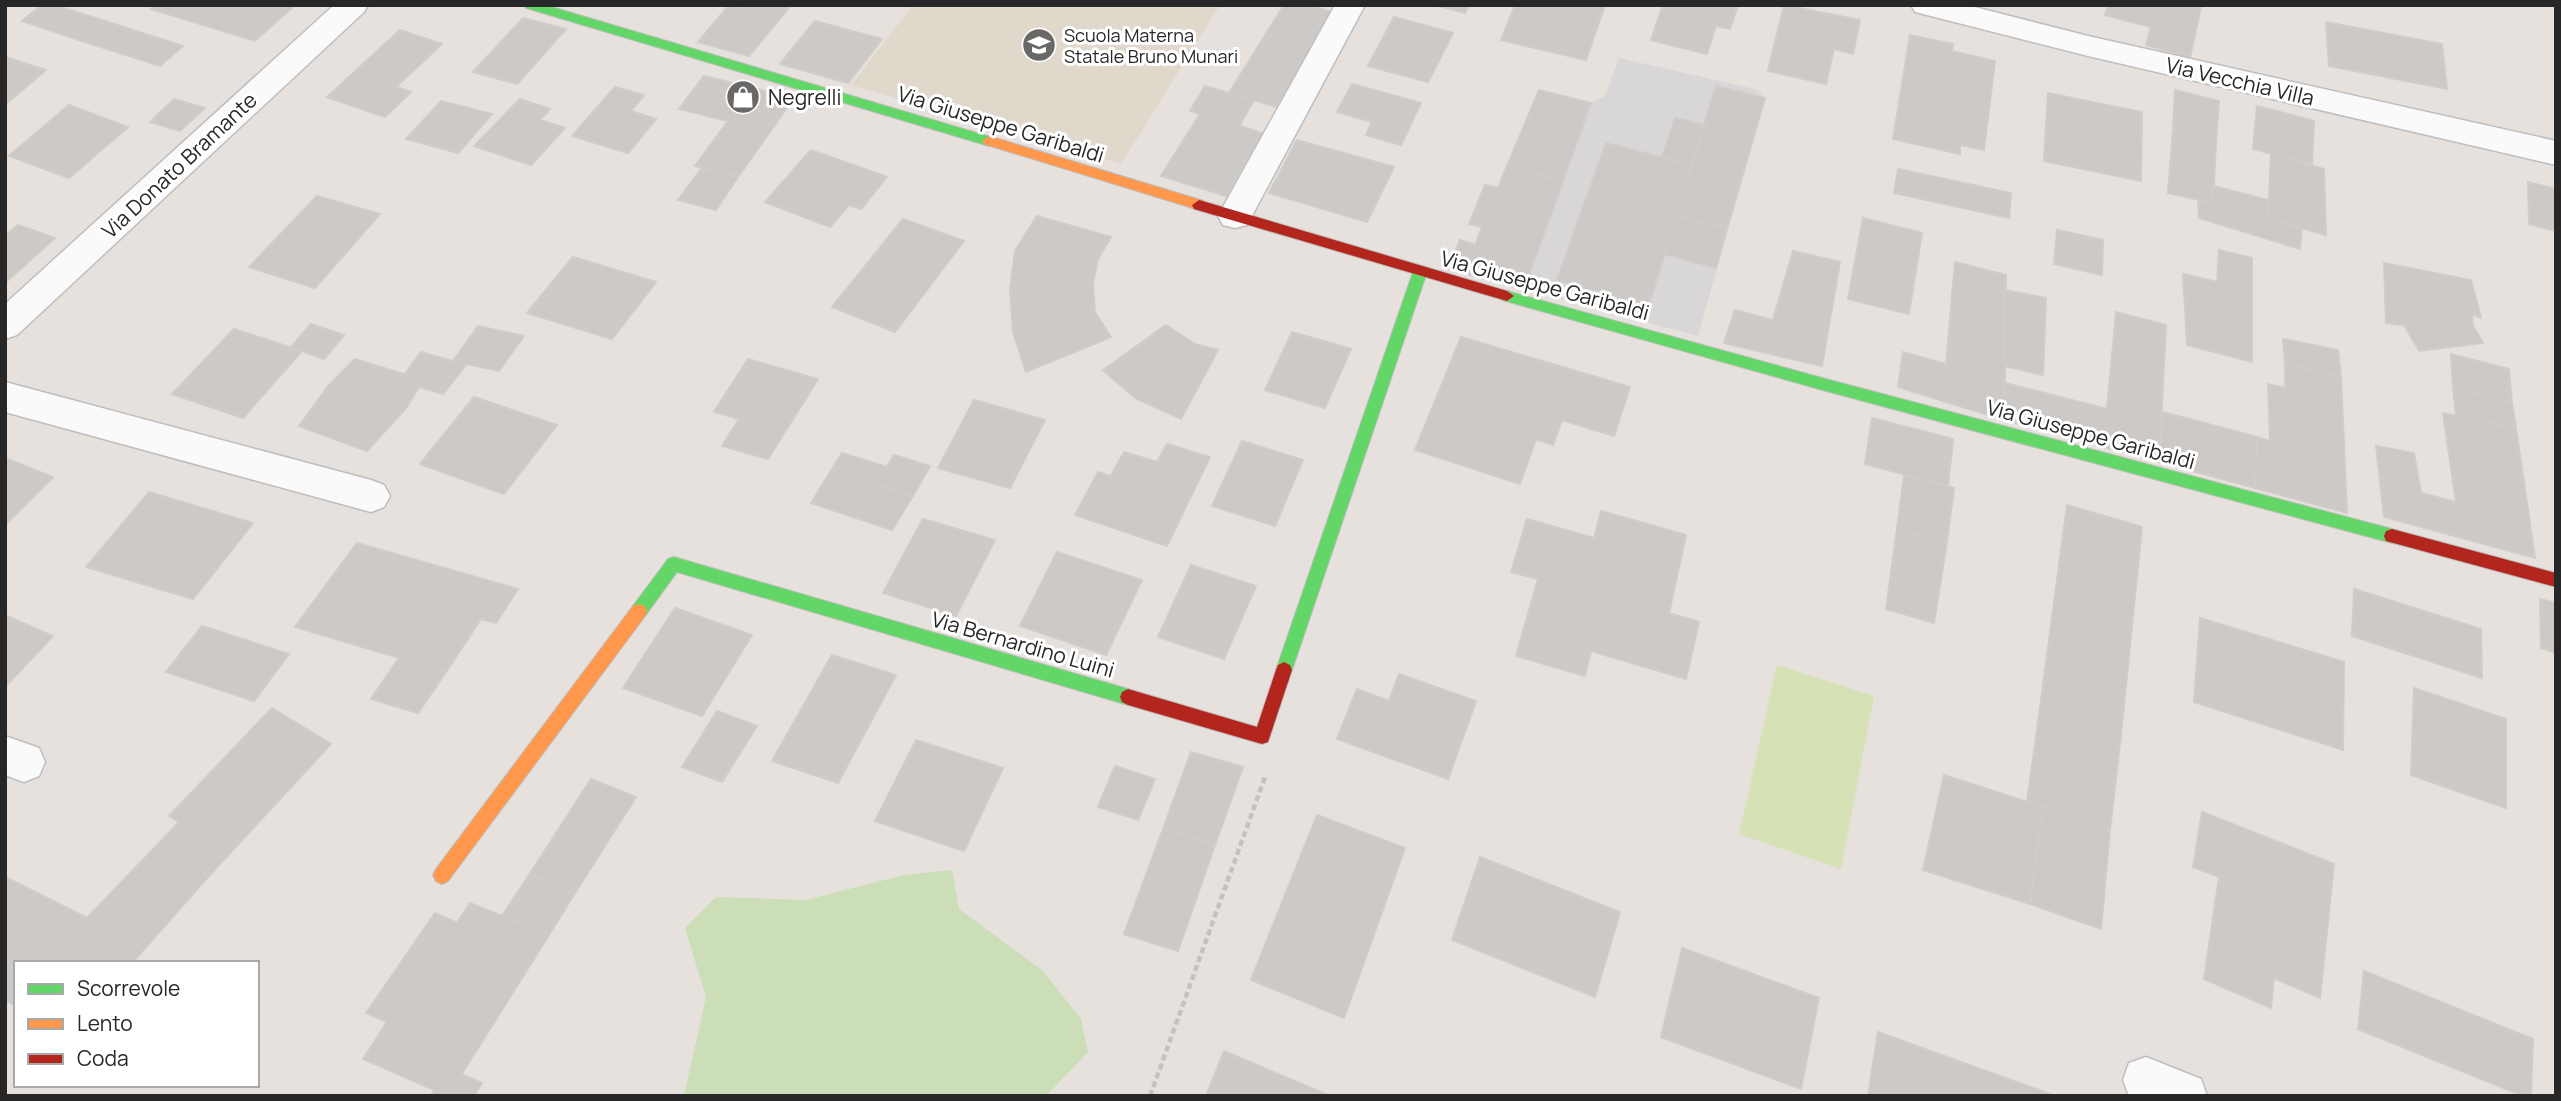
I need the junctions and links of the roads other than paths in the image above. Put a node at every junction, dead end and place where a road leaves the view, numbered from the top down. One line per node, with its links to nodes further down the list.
1 (353, 5): 8 (street, Via Donato Bramante)
2 (530, 5): 6 (street, Via Giuseppe Garibaldi)
3 (1350, 5): 6 (street)
4 (1926, 5): 5 (street, Via Vecchia Villa)
5 (2556, 153)
6 (1235, 216): 7 (street, Via Giuseppe Garibaldi)
7 (1420, 272): 11 (street, Via Giuseppe Garibaldi); 12 (street, Via Bernardino Luini)
8 (5, 325)
9 (5, 397): 10 (street)
10 (371, 496)
11 (2556, 580)
12 (442, 875)

